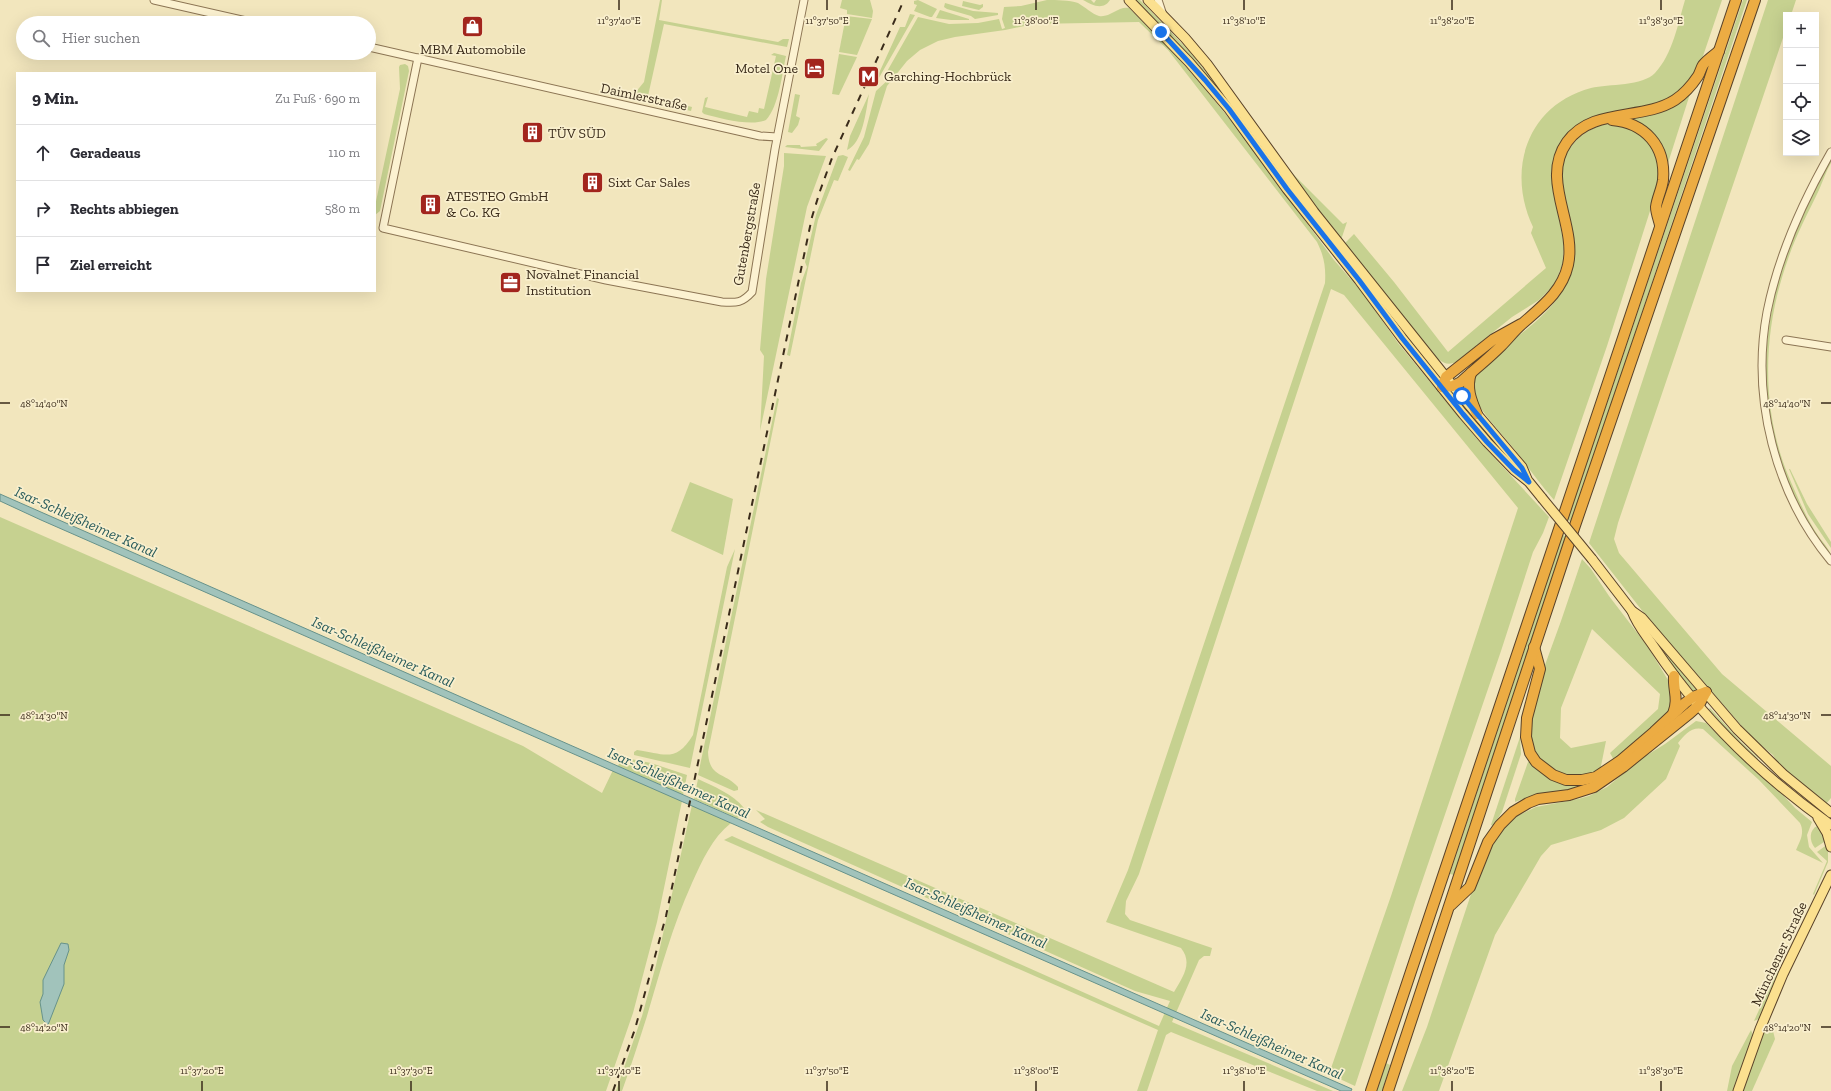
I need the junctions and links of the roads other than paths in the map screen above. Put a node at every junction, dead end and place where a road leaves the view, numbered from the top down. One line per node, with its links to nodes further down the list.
1 (154, 0): 8 (street)
2 (804, 0): 14 (street)
3 (1129, 0): 19 (main road)
4 (1148, 0): 9 (main road)
5 (1158, 0): 9 (street)
6 (1736, 0): 11 (highway)
7 (1756, 0): 32 (highway)
8 (224, 16)
9 (1164, 17): 19 (main road)
10 (376, 49): 12 (street, Daimlerstraße)
11 (1720, 50): 13 (highway); 17 (highway)
12 (418, 58): 14 (street, Daimlerstraße); 18 (street)
13 (1602, 119): 17 (highway); 21 (highway)
14 (777, 138): 18 (street, Gutenbergstraße)
15 (1831, 152): 30 (street)
16 (376, 226): 18 (street, Gutenbergstraße)
17 (1660, 226): 43 (highway)
18 (383, 228)
19 (1334, 243): 20 (main road)
20 (1346, 257): 25 (main road); 27 (main road)
21 (1521, 324): 24 (highway); 25 (highway)
22 (1786, 340): 23 (street)
23 (1831, 347)
24 (1471, 373): 26 (highway); 28 (highway)
25 (1446, 377): 26 (main road); 27 (highway)
26 (1453, 386): 27 (highway); 28 (main road)
27 (1442, 387): 29 (main road)
28 (1477, 414): 29 (main road)
29 (1529, 482): 31 (main road, bridge)
30 (1831, 560)
31 (1632, 611): 33 (main road); 34 (main road)
32 (1534, 647): 36 (highway); 42 (highway)
33 (1674, 676): 35 (main road); 36 (highway)
34 (1706, 692): 35 (highway); 37 (main road)
35 (1696, 701): 36 (highway); 38 (main road); 42 (highway)
36 (1673, 714)
37 (1829, 811)
38 (1817, 815): 39 (main road); 40 (main road)
39 (1831, 825)
40 (1831, 846)
41 (1831, 875): 45 (main road, Münchener Straße)
42 (1450, 906): 44 (highway)
43 (1371, 1091)
44 (1388, 1091)
45 (1738, 1091)

